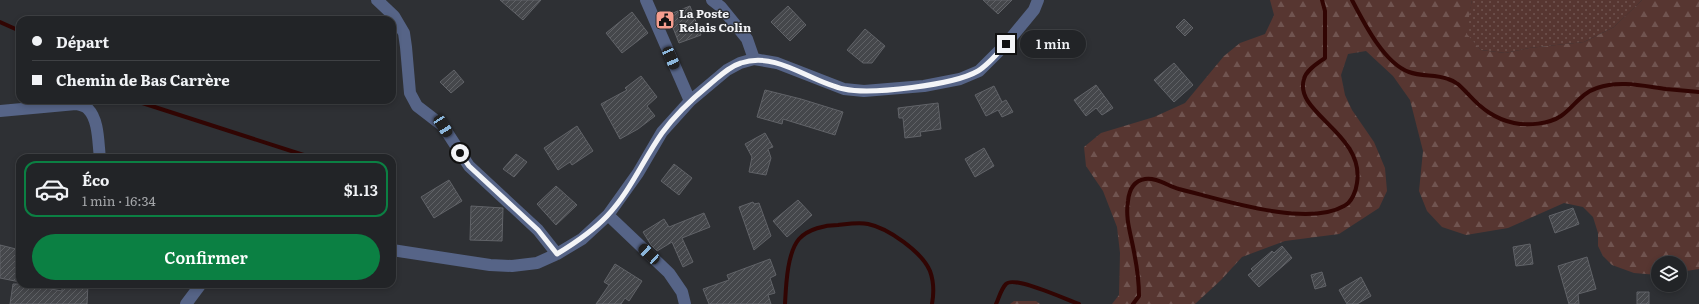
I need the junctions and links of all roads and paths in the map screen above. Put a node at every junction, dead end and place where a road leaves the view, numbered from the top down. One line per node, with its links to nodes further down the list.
1 (377, 0): 5 (street)
2 (646, 0): 8 (street)
3 (712, 0): 7 (street)
4 (1038, 0): 7 (street)
5 (394, 16)
6 (396, 19): 15 (street)
7 (754, 60): 8 (street)
8 (690, 101): 13 (street)
9 (76, 104): 12 (street)
10 (76, 104): 11 (street)
11 (0, 111)
12 (99, 154)
13 (608, 215): 15 (street); 18 (street)
14 (396, 251): 15 (street)
15 (557, 254)
16 (198, 288): 17 (street)
17 (186, 304)
18 (685, 304)

